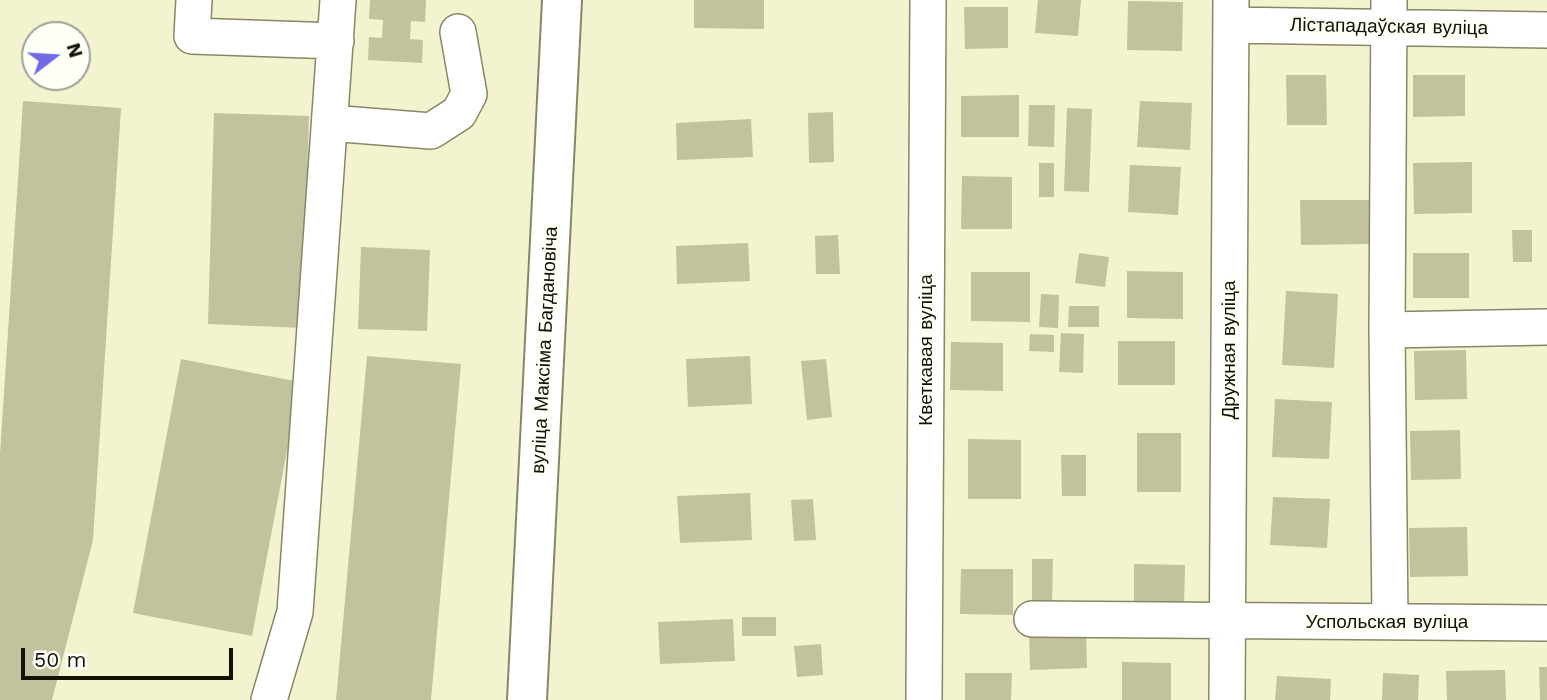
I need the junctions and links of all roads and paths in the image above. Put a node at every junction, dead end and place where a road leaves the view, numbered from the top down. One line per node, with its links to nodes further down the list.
1 (194, 0): 9 (street)
2 (338, 0): 9 (street)
3 (562, 0): 18 (main road, вуліца Максіма Багдановіча)
4 (928, 0): 19 (street, Кветкавая вуліца)
5 (1231, 13): 6 (street, Лістападаўская вуліца); 14 (street, Дружная вуліца)
6 (1389, 14): 7 (street, Лістападаўская вуліца); 12 (street)
7 (1547, 30)
8 (458, 32): 10 (street)
9 (336, 41): 10 (street)
10 (330, 123): 17 (street)
11 (1547, 327): 12 (street)
12 (1387, 330): 15 (street)
13 (1032, 619): 14 (street, Успольская вуліца)
14 (1228, 621): 15 (street, Успольская вуліца); 20 (street, Дружная вуліца)
15 (1390, 622): 16 (street, Успольская вуліца)
16 (1547, 623)
17 (269, 700)
18 (527, 700)
19 (924, 700)
20 (1227, 700)

